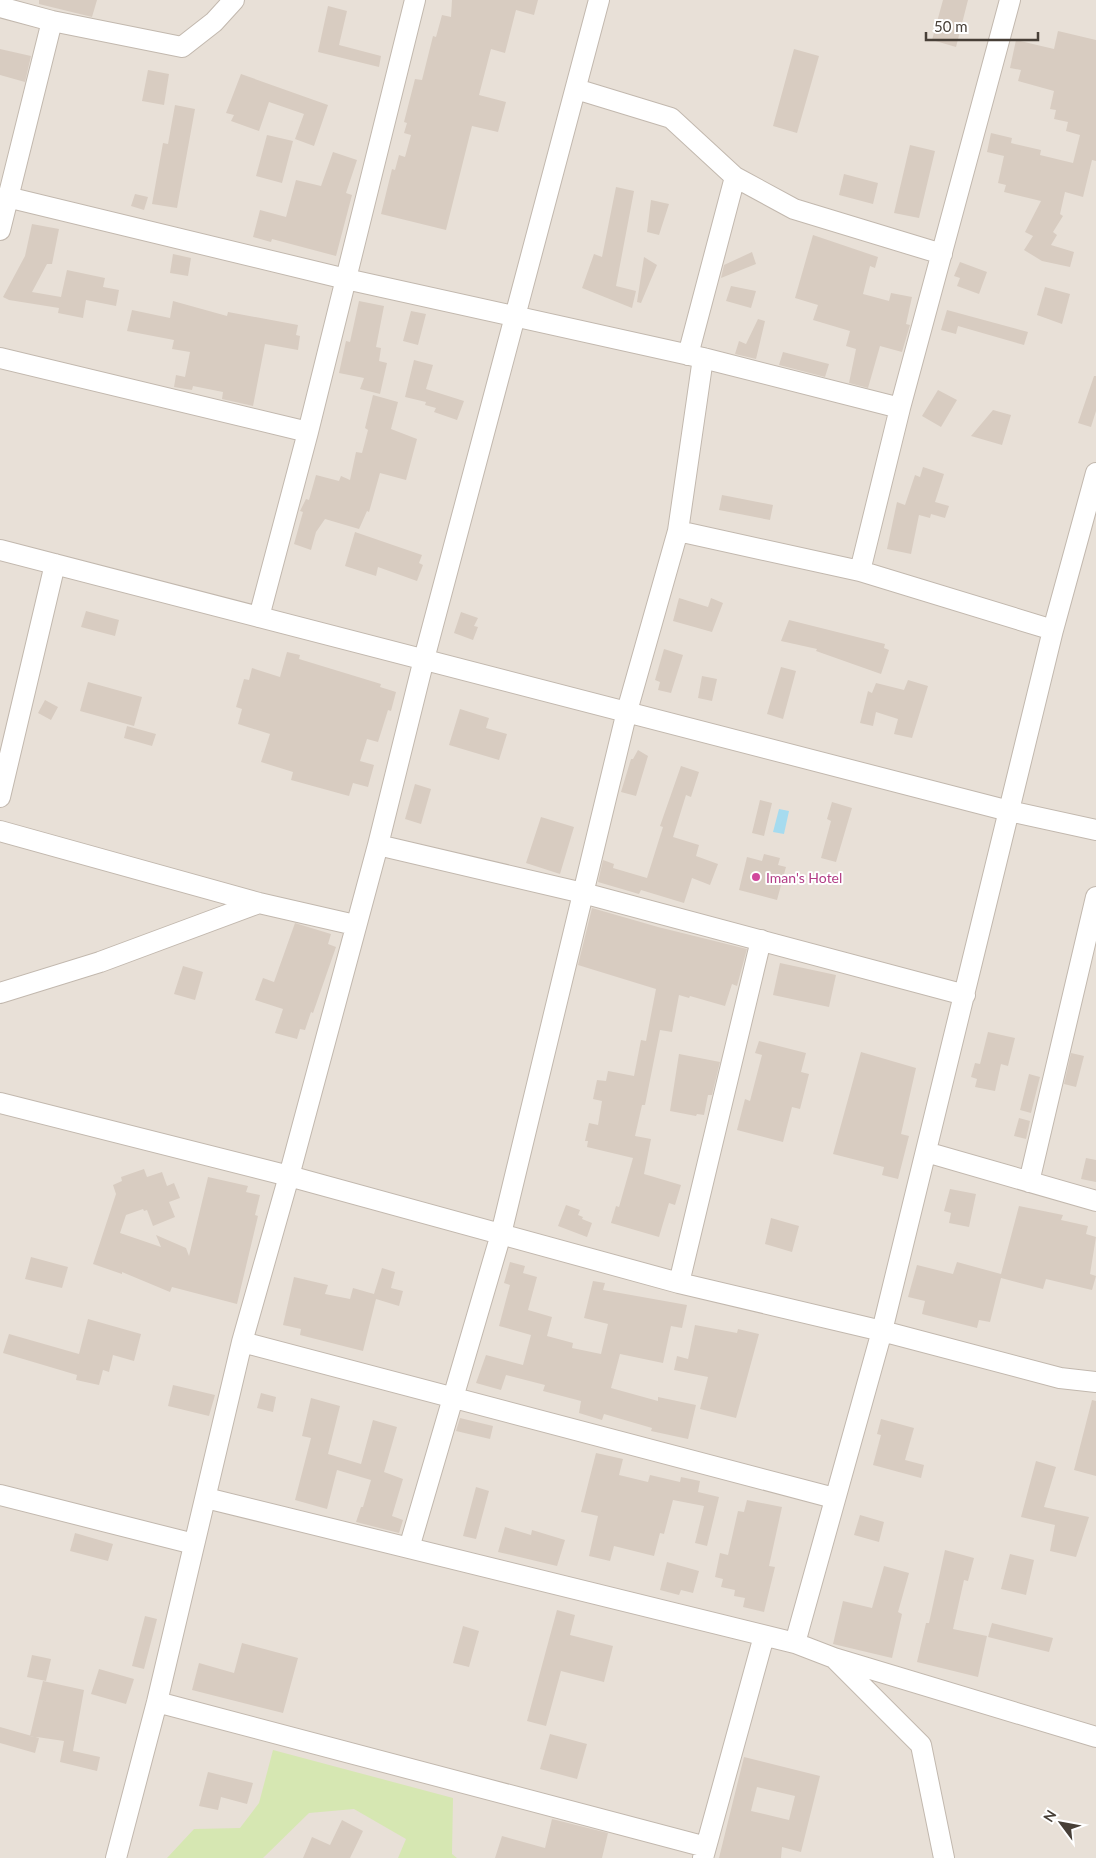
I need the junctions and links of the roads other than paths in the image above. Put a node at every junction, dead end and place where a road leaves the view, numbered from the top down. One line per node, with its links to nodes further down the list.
1 (234, 0): 6 (street)
2 (415, 0): 12 (street)
3 (599, 0): 7 (street)
4 (1010, 0): 11 (street)
5 (0, 7): 6 (street)
6 (52, 21): 9 (street)
7 (576, 89): 8 (street); 13 (street)
8 (735, 177): 11 (street); 14 (street)
9 (7, 197): 10 (street); 12 (street)
10 (0, 230)
11 (942, 254): 16 (street)
12 (346, 279): 13 (street); 17 (street)
13 (516, 317): 14 (street); 25 (street)
14 (696, 356): 16 (street); 19 (street)
15 (0, 358): 17 (street)
16 (900, 408): 22 (street)
17 (308, 432): 23 (street)
18 (1096, 473): 24 (street)
19 (678, 531): 22 (street); 26 (street)
20 (0, 550): 21 (street)
21 (55, 564): 23 (street); 27 (street)
22 (860, 571): 24 (street)
23 (259, 617): 25 (street)
24 (1054, 630): 28 (street)
25 (424, 659): 26 (street); 31 (street)
26 (627, 711): 28 (street); 32 (street)
27 (0, 797)
28 (1009, 811): 29 (street); 38 (street)
29 (1096, 830)
30 (0, 831): 34 (street)
31 (378, 845): 32 (street); 35 (street)
32 (583, 893): 36 (street); 44 (street)
33 (1096, 897): 42 (street)
34 (259, 903): 35 (street); 37 (street)
35 (355, 925): 41 (street)
36 (761, 940): 38 (street); 45 (street)
37 (0, 993)
38 (965, 995): 40 (street)
39 (0, 1103): 41 (street)
40 (926, 1152): 42 (street); 46 (street)
41 (289, 1176): 44 (street); 47 (street)
42 (1029, 1182): 43 (street)
43 (1096, 1201)
44 (500, 1234): 45 (street); 49 (street)
45 (679, 1283): 46 (street)
46 (882, 1331): 48 (street); 52 (street)
47 (242, 1342): 49 (street); 51 (street)
48 (1096, 1382)
49 (454, 1396): 52 (street); 54 (street)
50 (0, 1495): 53 (street)
51 (206, 1498): 53 (street); 54 (street)
52 (834, 1498): 56 (street)
53 (194, 1544): 58 (street)
54 (409, 1548): 55 (street)
55 (764, 1636): 56 (street); 60 (street)
56 (795, 1643): 57 (street)
57 (834, 1658): 59 (street); 62 (street)
58 (157, 1702): 60 (street); 61 (street)
59 (1096, 1736)
60 (705, 1852)
61 (116, 1858)
62 (944, 1858)

